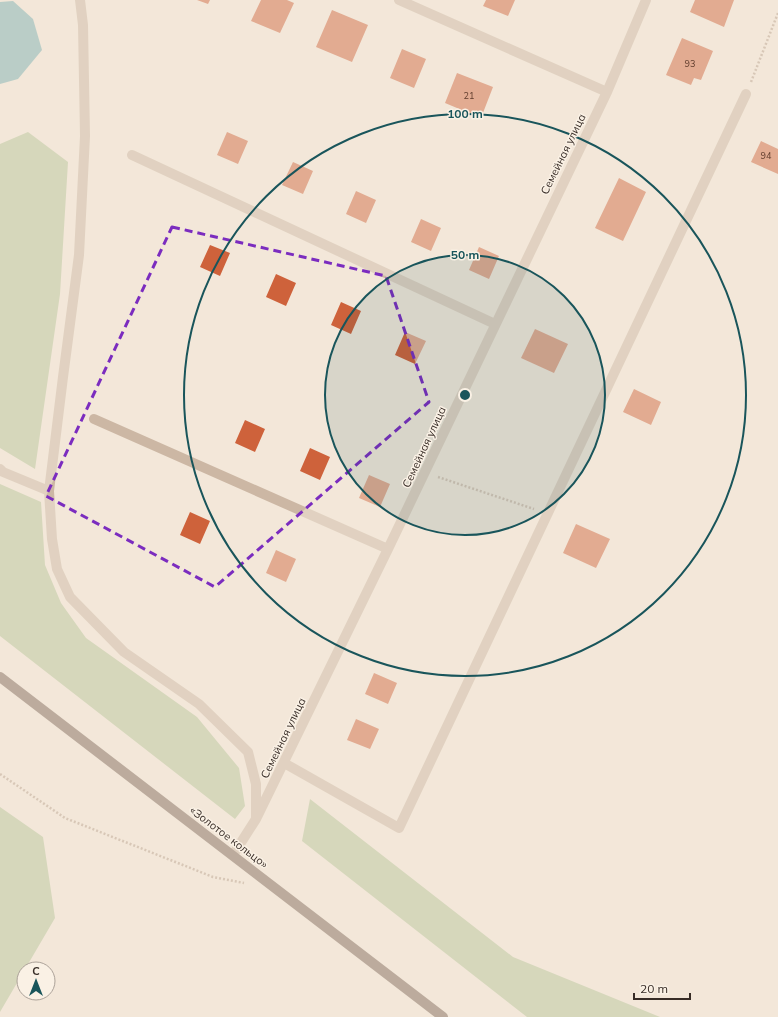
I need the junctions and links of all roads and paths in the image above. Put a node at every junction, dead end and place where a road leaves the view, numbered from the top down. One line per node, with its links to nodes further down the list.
1 (80, 0): 12 (street)
2 (399, 0): 5 (street)
3 (646, 0): 5 (street, Семейная улица)
4 (778, 13): 6 (path)
5 (606, 92): 8 (street, Семейная улица)
6 (746, 94): 13 (street)
7 (132, 155): 8 (street)
8 (495, 324): 11 (street, Семейная улица)
9 (94, 419): 14 (street)
10 (0, 469): 12 (street)
11 (424, 473): 13 (path); 14 (street, Семейная улица)
12 (49, 491): 18 (street)
13 (547, 514): 16 (street)
14 (388, 549): 16 (street, Семейная улица)
15 (0, 677): 19 (main road, «Золотое кольцо»)
16 (284, 763): 18 (street, Семейная улица)
17 (0, 774): 20 (path)
18 (256, 819): 19 (street, Семейная улица)
19 (233, 855): 21 (main road, «Золотое кольцо»)
20 (250, 884)
21 (443, 1017)

